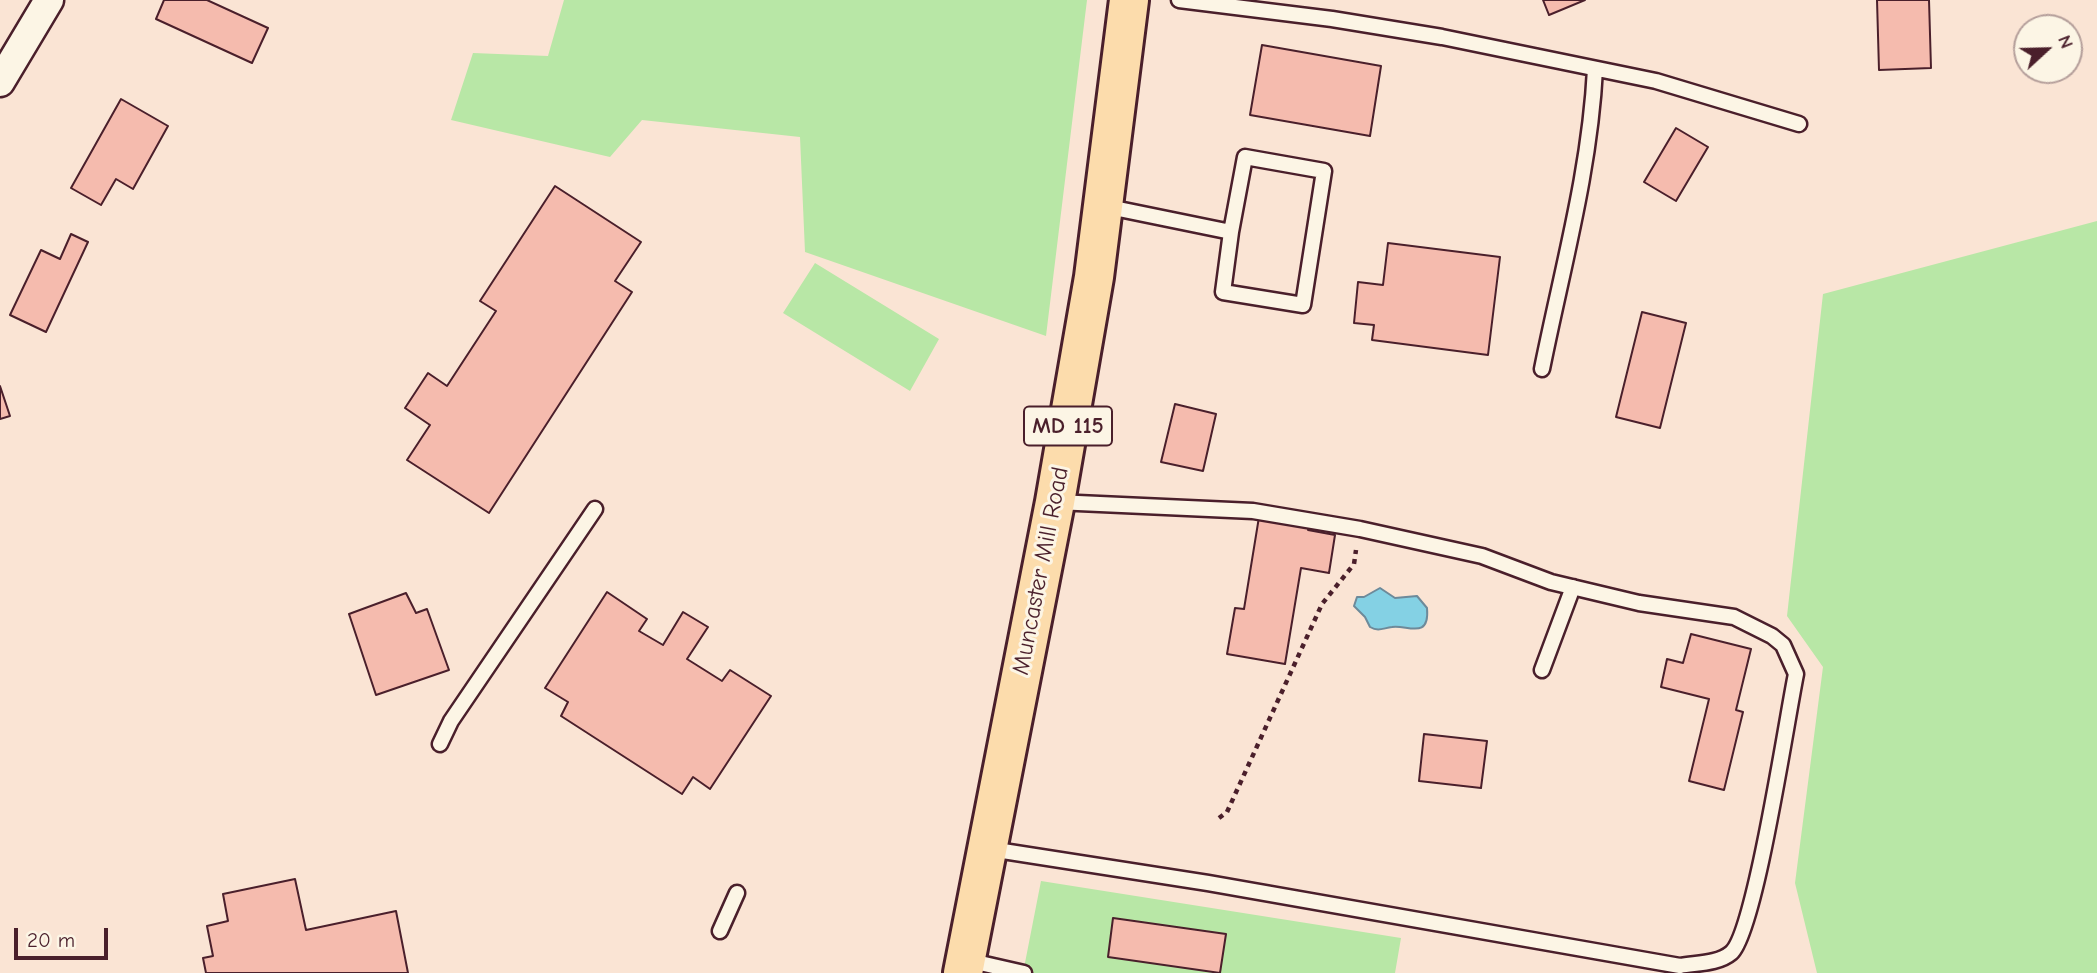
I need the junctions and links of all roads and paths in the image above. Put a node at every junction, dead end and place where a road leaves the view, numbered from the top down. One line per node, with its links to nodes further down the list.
1 (50, 0): 5 (street)
2 (1129, 0): 7 (main road, Muncaster Mill Road / MD 115)
3 (1179, 0): 4 (lane)
4 (1595, 69): 6 (lane); 9 (lane)
5 (0, 82)
6 (1799, 124)
7 (1103, 206): 8 (lane); 10 (main road, Muncaster Mill Road / MD 115)
8 (1231, 232): 8 (lane)
9 (1542, 369)
10 (1055, 502): 12 (lane); 17 (main road, Muncaster Mill Road / MD 115)
11 (595, 509): 15 (lane)
12 (1360, 528): 13 (lane); 16 (path)
13 (1573, 587): 14 (lane); 17 (lane)
14 (1542, 670)
15 (440, 744)
16 (1219, 818)
17 (988, 849): 20 (main road, Muncaster Mill Road / MD 115)
18 (737, 893): 19 (lane)
19 (720, 931)
20 (965, 966): 21 (lane)
21 (1024, 973)

